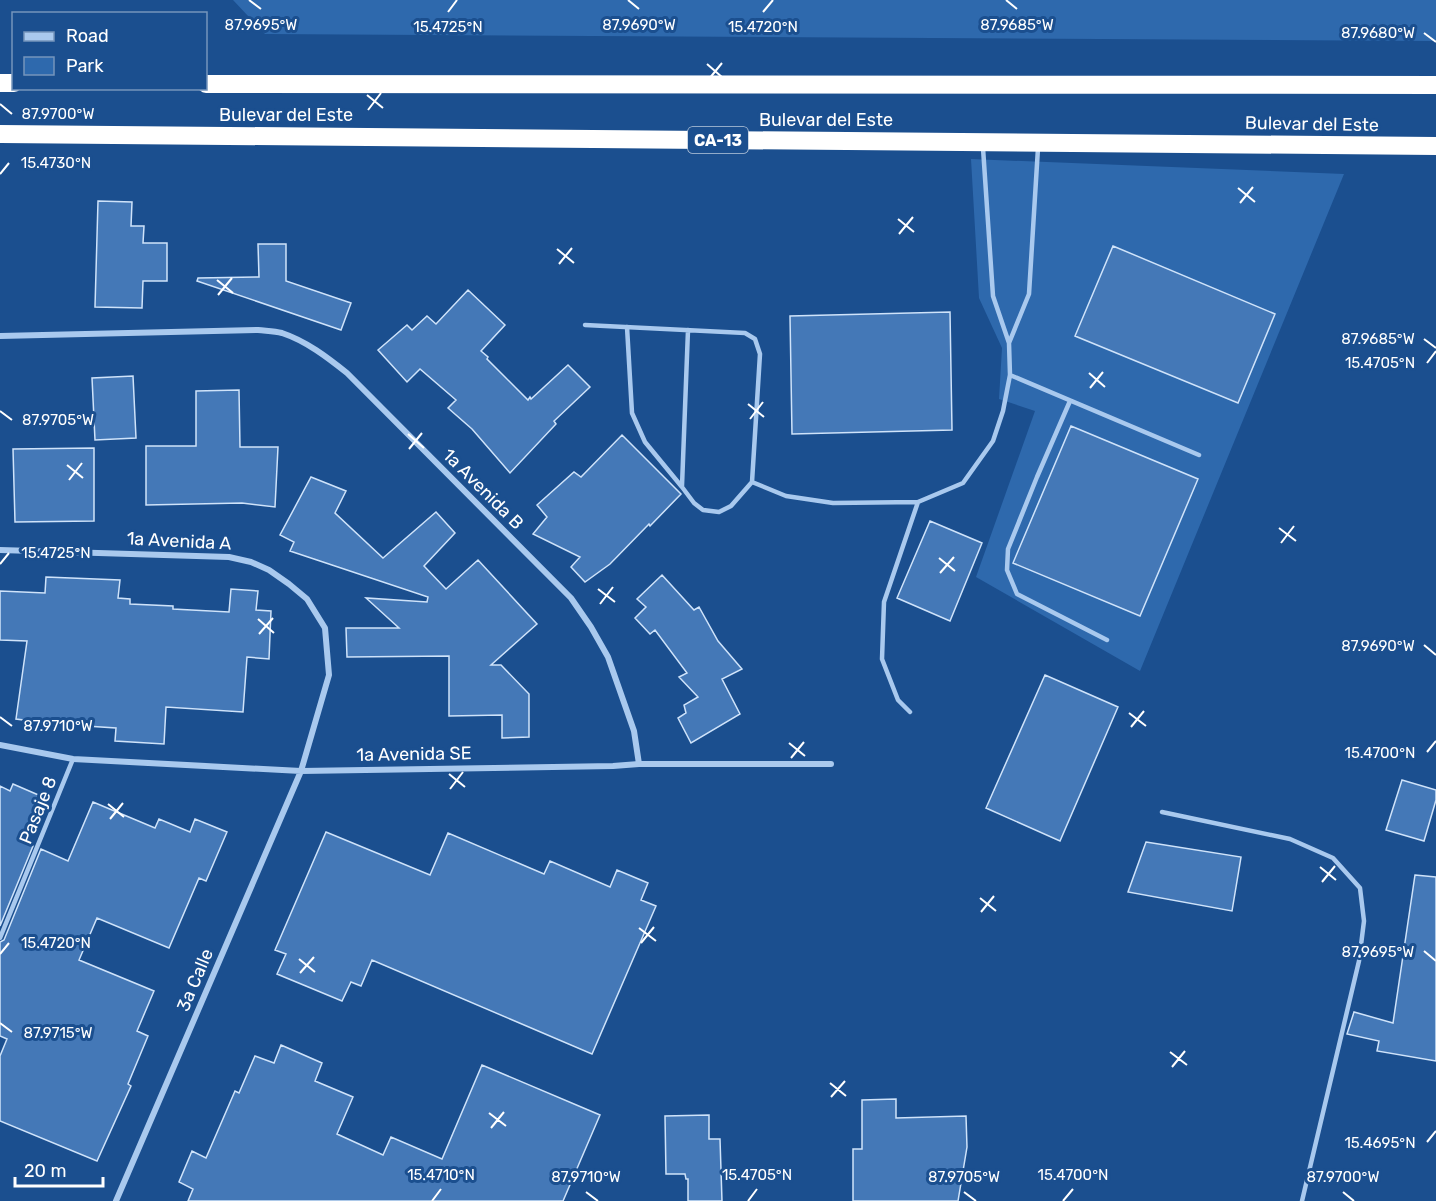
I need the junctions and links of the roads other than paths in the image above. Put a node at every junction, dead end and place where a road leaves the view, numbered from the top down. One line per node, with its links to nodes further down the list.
1 (207, 84): 2 (highway, Bulevar del Este)
2 (1436, 85)
3 (0, 134): 4 (highway, Bulevar del Este / CA-13)
4 (983, 142): 5 (highway, Bulevar del Este / CA-13); 11 (lane)
5 (1038, 143): 6 (highway, Bulevar del Este / CA-13); 11 (lane)
6 (1436, 146)
7 (585, 325): 8 (lane)
8 (627, 327): 9 (lane); 16 (lane)
9 (688, 330): 15 (lane); 16 (lane)
10 (0, 336): 23 (street, 1a Avenida B)
11 (1009, 343): 12 (lane)
12 (1010, 375): 13 (lane); 17 (lane)
13 (1070, 401): 14 (lane); 19 (lane)
14 (1199, 456)
15 (752, 482): 16 (lane); 17 (lane)
16 (682, 487)
17 (918, 502): 20 (lane)
18 (0, 550): 25 (street, 1a Avenida A)
19 (1107, 640)
20 (910, 712)
21 (0, 746): 22 (street, 1a Avenida SE)
22 (74, 759): 25 (street, 1a Avenida SE); 27 (lane, Pasaje 8)
23 (639, 764): 24 (street, 1a Avenida SE); 25 (street, 1a Avenida SE)
24 (831, 764)
25 (301, 771): 28 (street, 3a Calle)
26 (1162, 812): 29 (lane)
27 (0, 938)
28 (116, 1201)
29 (1302, 1201)

